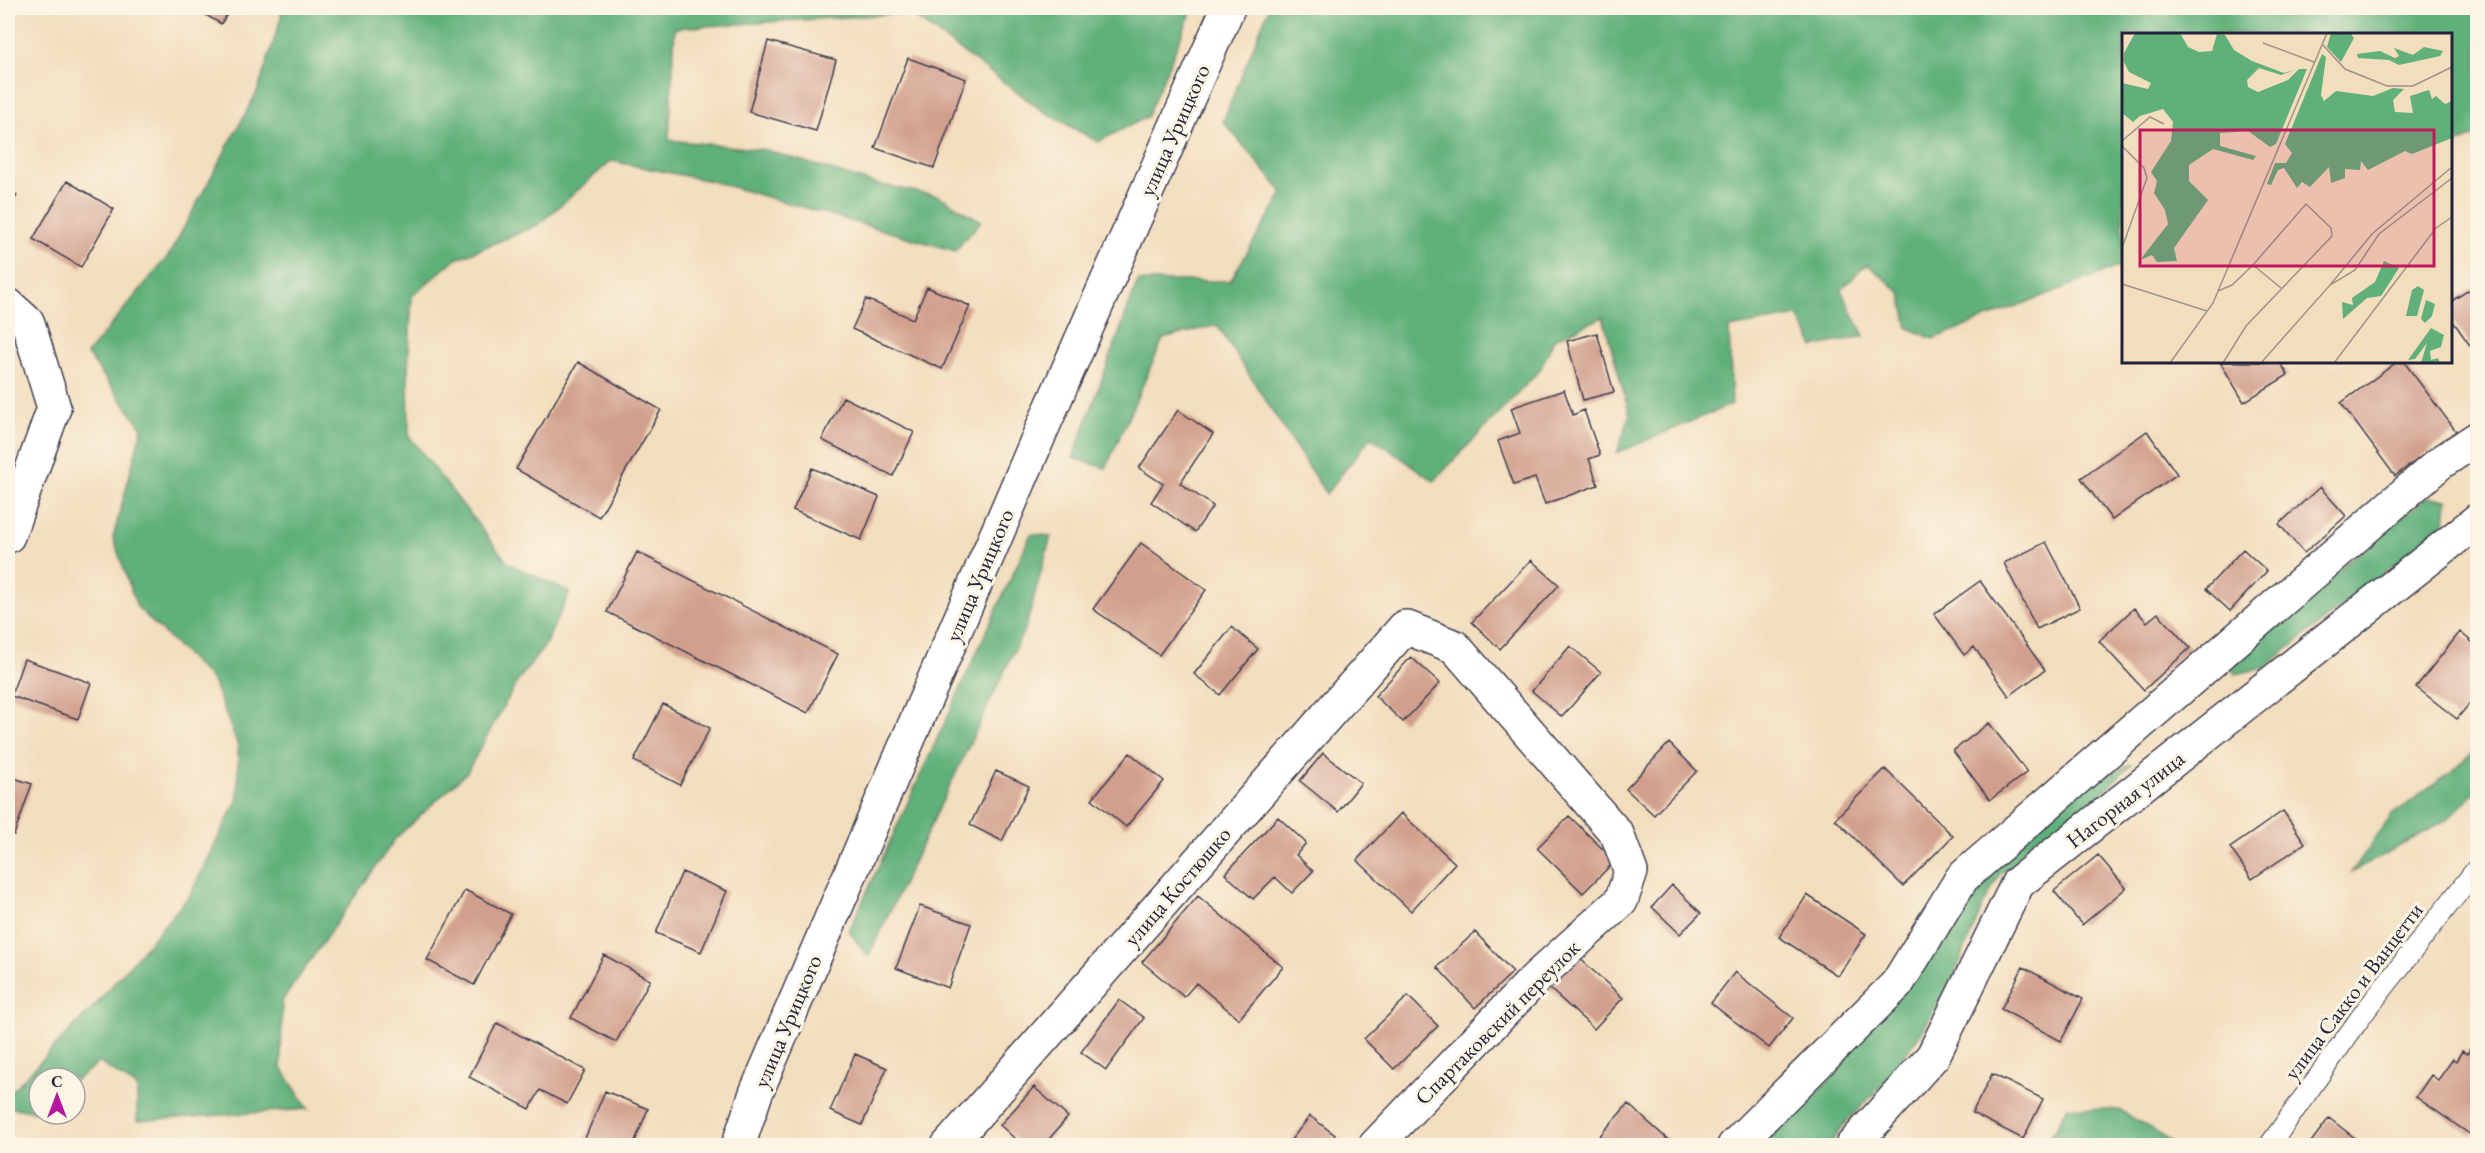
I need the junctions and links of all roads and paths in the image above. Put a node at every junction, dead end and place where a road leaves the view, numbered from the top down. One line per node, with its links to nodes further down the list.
1 (1228, 8): 9 (street, улица Урицкого)
2 (8, 305): 5 (street)
3 (2478, 438): 11 (street)
4 (2478, 520): 12 (street, Нагорная улица)
5 (8, 536)
6 (1405, 627): 8 (street, улица Костюшко); 10 (street, Спартаковский переулок)
7 (2478, 867): 13 (lane, улица Сакко и Ванцетти)
8 (952, 1144)
9 (738, 1146)
10 (1375, 1146)
11 (1734, 1146)
12 (1852, 1146)
13 (2269, 1146)

